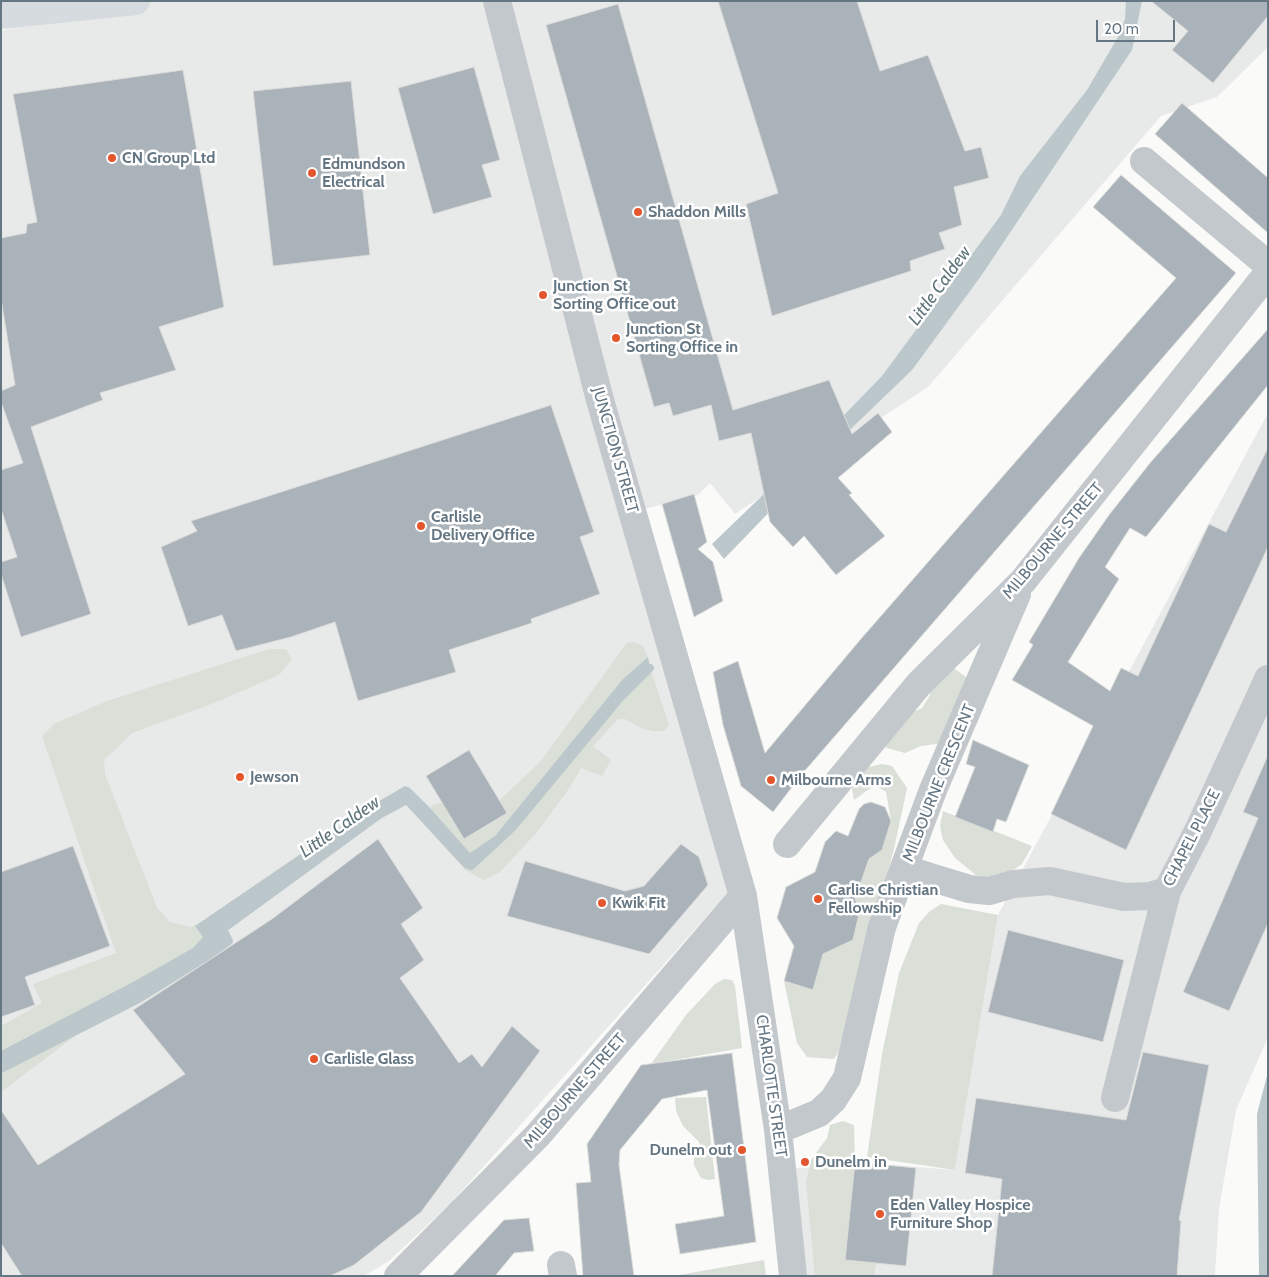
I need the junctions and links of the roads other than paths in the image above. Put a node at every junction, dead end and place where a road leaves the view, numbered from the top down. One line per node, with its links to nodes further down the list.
1 (136, 1): 3 (main road)
2 (497, 1): 12 (street, JUNCTION STREET)
3 (1, 15)
4 (1144, 161): 5 (street)
5 (1268, 264)
6 (1268, 273): 7 (street, MILBOURNE STREET)
7 (1023, 581): 9 (street, MILBOURNE STREET); 10 (street, MILBOURNE CRESCENT)
8 (1268, 679): 11 (street, CHAPEL PLACE)
9 (787, 844)
10 (904, 869): 11 (street, CHAPEL PLACE); 14 (street, MILBOURNE CRESCENT)
11 (1167, 891): 13 (street)
12 (743, 896): 14 (street, CHARLOTTE STREET); 15 (street, MILBOURNE STREET)
13 (1115, 1098)
14 (778, 1130): 16 (street, CHARLOTTE STREET)
15 (398, 1276)
16 (793, 1276)

